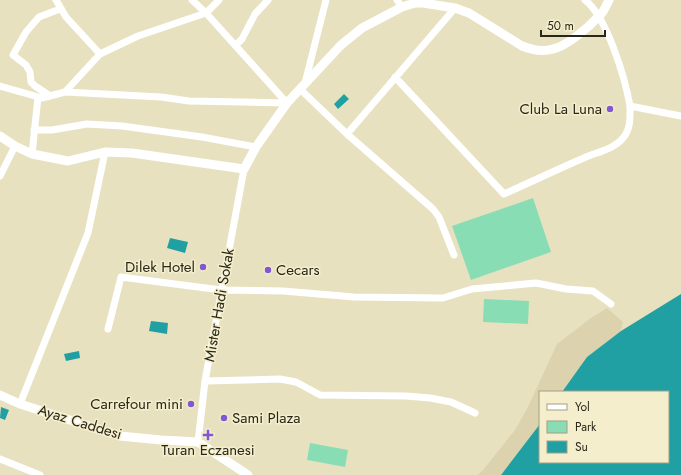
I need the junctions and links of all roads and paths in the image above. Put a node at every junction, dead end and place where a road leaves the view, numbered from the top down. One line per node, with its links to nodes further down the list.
1 (56, 0): 10 (street)
2 (192, 0): 11 (street)
3 (219, 0): 11 (street)
4 (268, 0): 13 (street)
5 (326, 0): 17 (street)
6 (585, 0): 12 (street)
7 (608, 0): 12 (street)
8 (399, 4): 9 (street); 17 (street)
9 (455, 8): 12 (street); 15 (street)
10 (60, 9): 14 (street); 19 (street)
11 (206, 13): 13 (street); 14 (street)
12 (599, 16): 22 (street)
13 (236, 46): 21 (street)
14 (100, 54): 18 (street)
15 (395, 77): 22 (street); 25 (street)
16 (0, 86): 20 (street)
17 (303, 87): 21 (street); 25 (street)
18 (65, 92): 19 (street); 21 (street)
19 (50, 96): 20 (street)
20 (38, 97): 24 (street)
21 (288, 103): 28 (street)
22 (630, 106): 23 (street)
23 (681, 116)
24 (34, 130): 28 (street); 30 (street)
25 (347, 134): 33 (street)
26 (0, 136): 27 (street)
27 (15, 146): 30 (street); 32 (street)
28 (256, 147): 31 (street)
29 (105, 152): 30 (street); 31 (street); 39 (street)
30 (32, 154)
31 (244, 169): 34 (street, Mister Hadi Sokak)
32 (0, 176)
33 (454, 255)
34 (221, 290): 35 (street); 36 (street); 37 (street, Mister Hadi Sokak)
35 (611, 304)
36 (108, 329)
37 (205, 381): 40 (street); 41 (street, Mister Hadi Sokak)
38 (0, 395): 39 (street, Ayaz Caddesi)
39 (20, 404): 41 (street, Ayaz Caddesi)
40 (474, 413)
41 (198, 442): 44 (street)
42 (0, 459): 43 (street)
43 (40, 475)
44 (248, 475)

